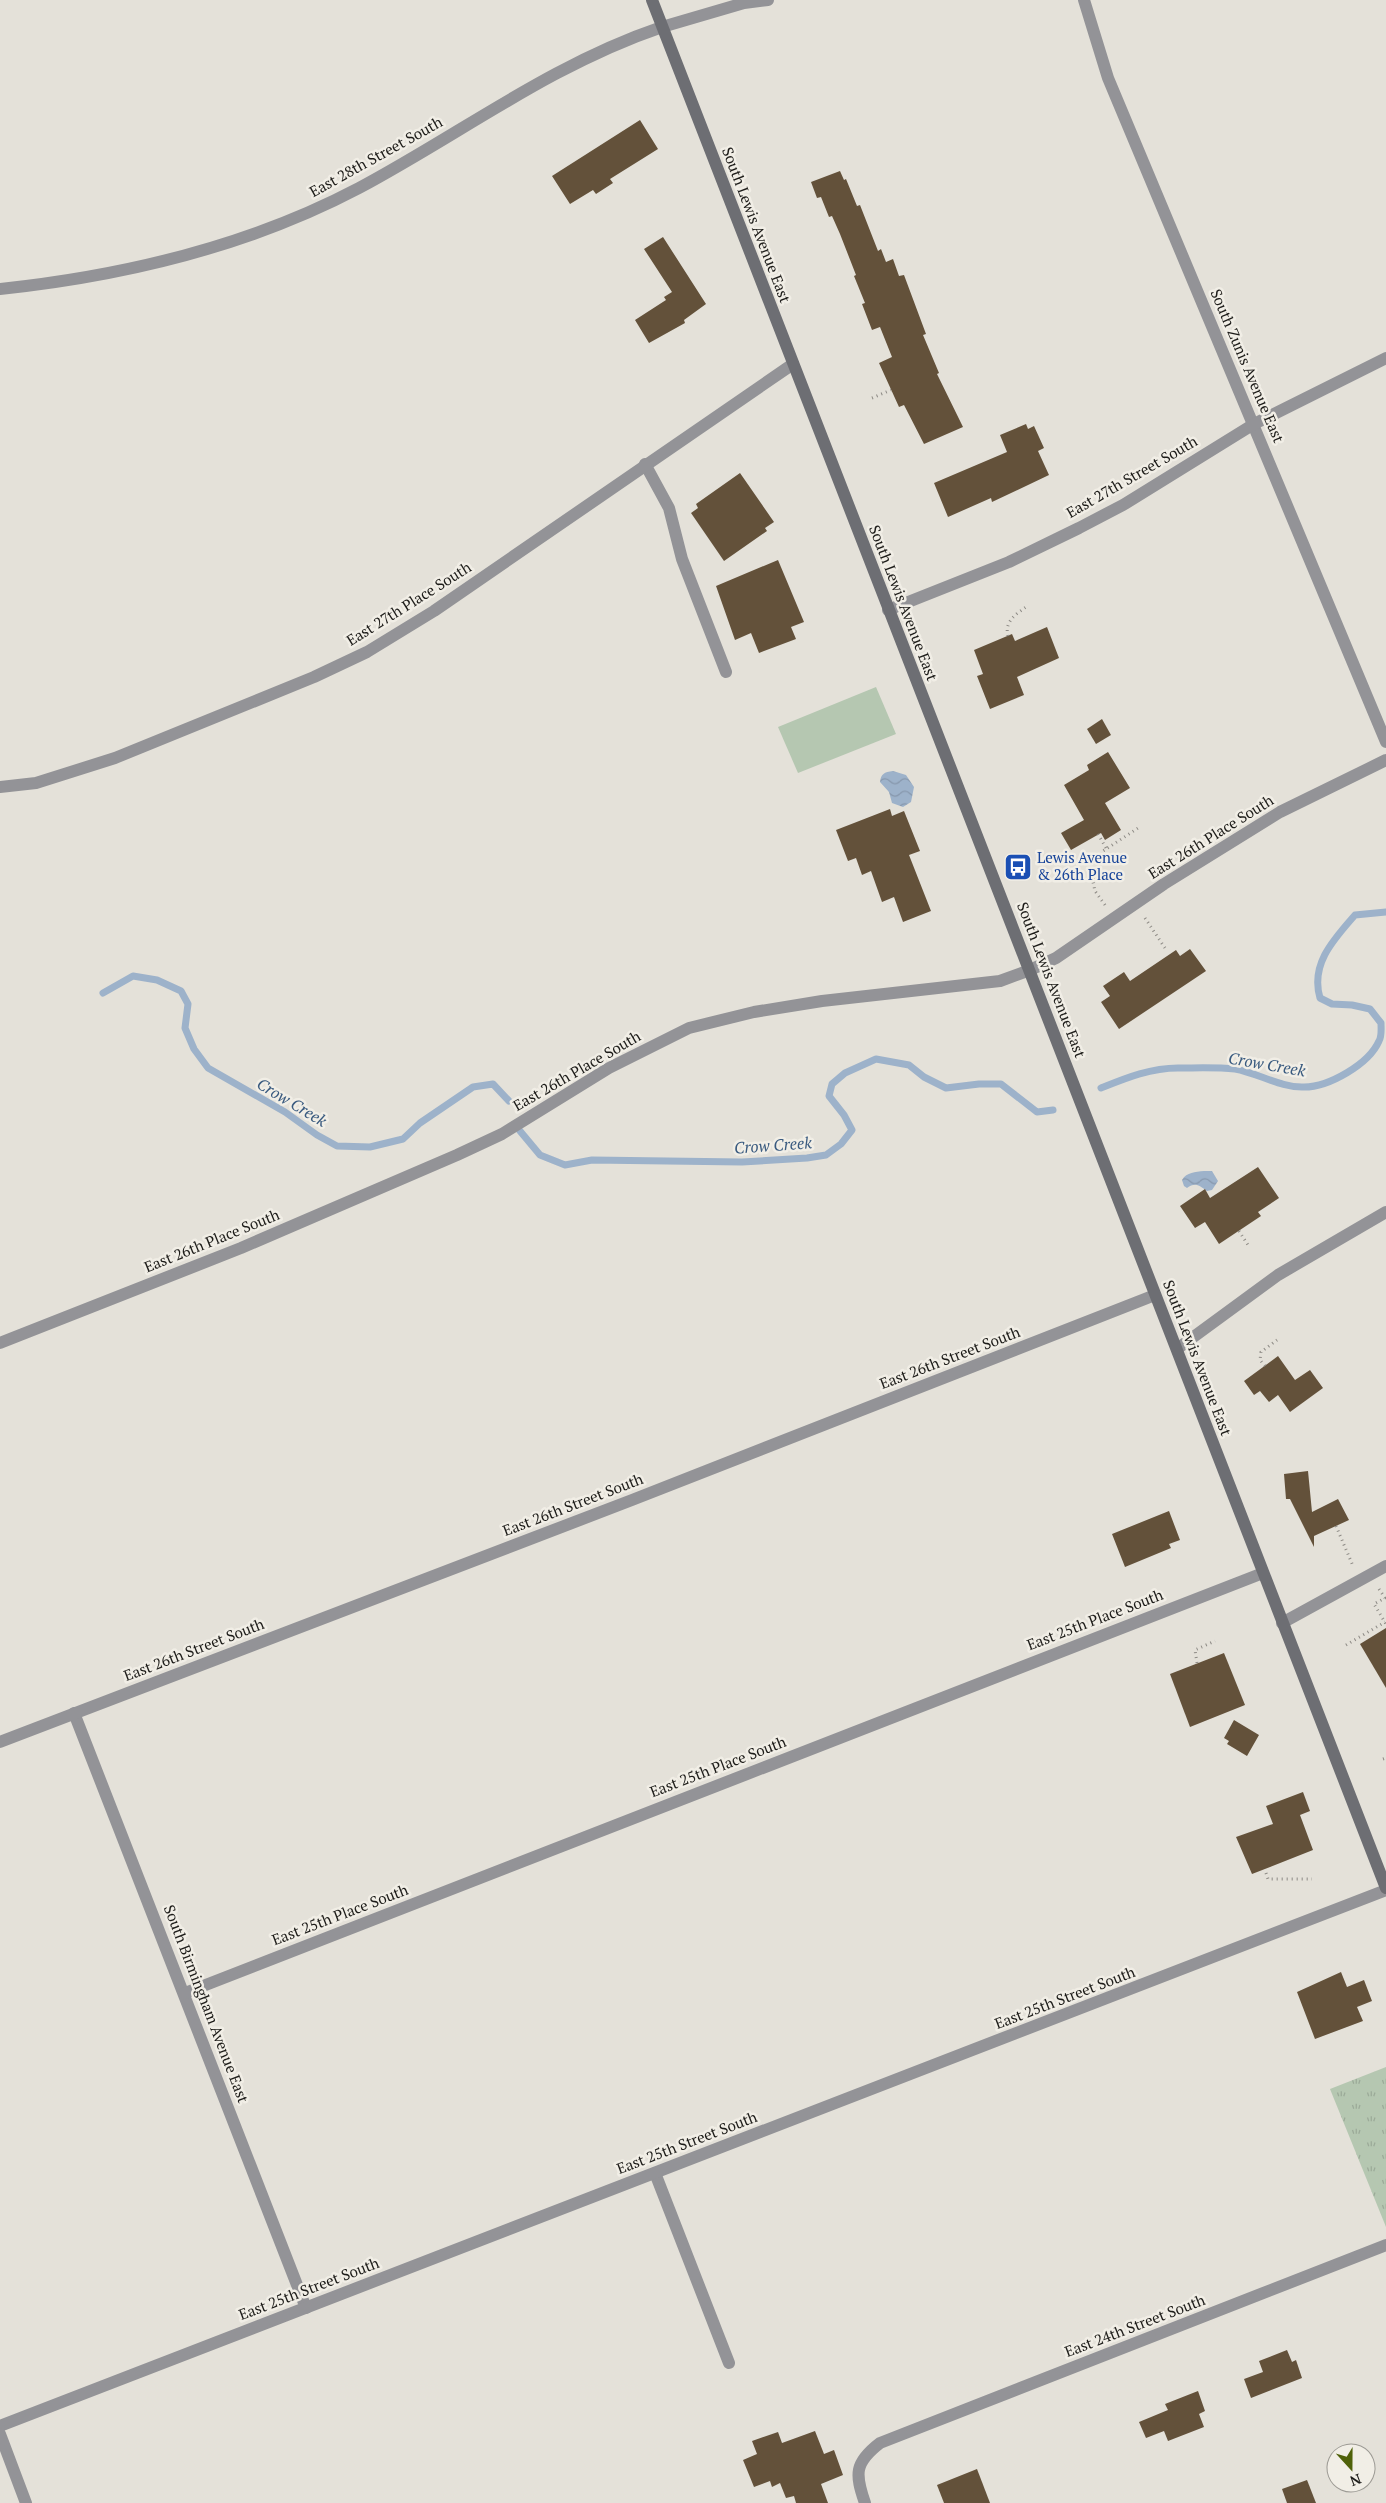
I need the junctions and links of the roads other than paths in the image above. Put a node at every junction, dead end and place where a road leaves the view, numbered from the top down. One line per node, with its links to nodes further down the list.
1 (652, 0): 4 (main road, South Lewis Avenue East)
2 (768, 0): 4 (street, East 28th Street South)
3 (1084, 0): 8 (street, South Zunis Avenue East)
4 (662, 27): 5 (street, East 28th Street South); 7 (main road, South Lewis Avenue East)
5 (0, 289)
6 (1386, 358): 8 (street, East 27th Street South)
7 (793, 364): 9 (street, East 27th Place South); 10 (main road, South Lewis Avenue East)
8 (1254, 424): 10 (street, East 27th Street South); 12 (street, South Zunis Avenue East)
9 (645, 464): 11 (street); 14 (street, East 27th Place South)
10 (888, 610): 15 (main road, South Lewis Avenue East)
11 (726, 672)
12 (1386, 742)
13 (1386, 760): 15 (street, East 26th Place South)
14 (0, 787)
15 (1030, 970): 17 (main road, South Lewis Avenue East); 18 (street, East 26th Place South)
16 (1386, 1212): 19 (street)
17 (1155, 1295): 19 (main road, South Lewis Avenue East); 23 (street, East 26th Street South)
18 (0, 1343)
19 (1177, 1349): 21 (main road, South Lewis Avenue East)
20 (1386, 1566): 22 (street)
21 (1263, 1573): 22 (main road, South Lewis Avenue East); 26 (street, East 25th Place South)
22 (1282, 1623): 25 (main road, South Lewis Avenue East)
23 (74, 1713): 24 (street, East 26th Street South); 26 (street, South Birmingham Avenue East)
24 (0, 1742)
25 (1386, 1889): 27 (street, East 25th Street South)
26 (185, 1993): 29 (street, South Birmingham Avenue East)
27 (655, 2173): 29 (street, East 25th Street South); 30 (street)
28 (1386, 2245): 34 (street, East 24th Street South)
29 (306, 2308): 31 (street, East 25th Street South)
30 (729, 2363)
31 (0, 2426)
32 (0, 2434): 33 (street)
33 (26, 2503)
34 (865, 2503)

